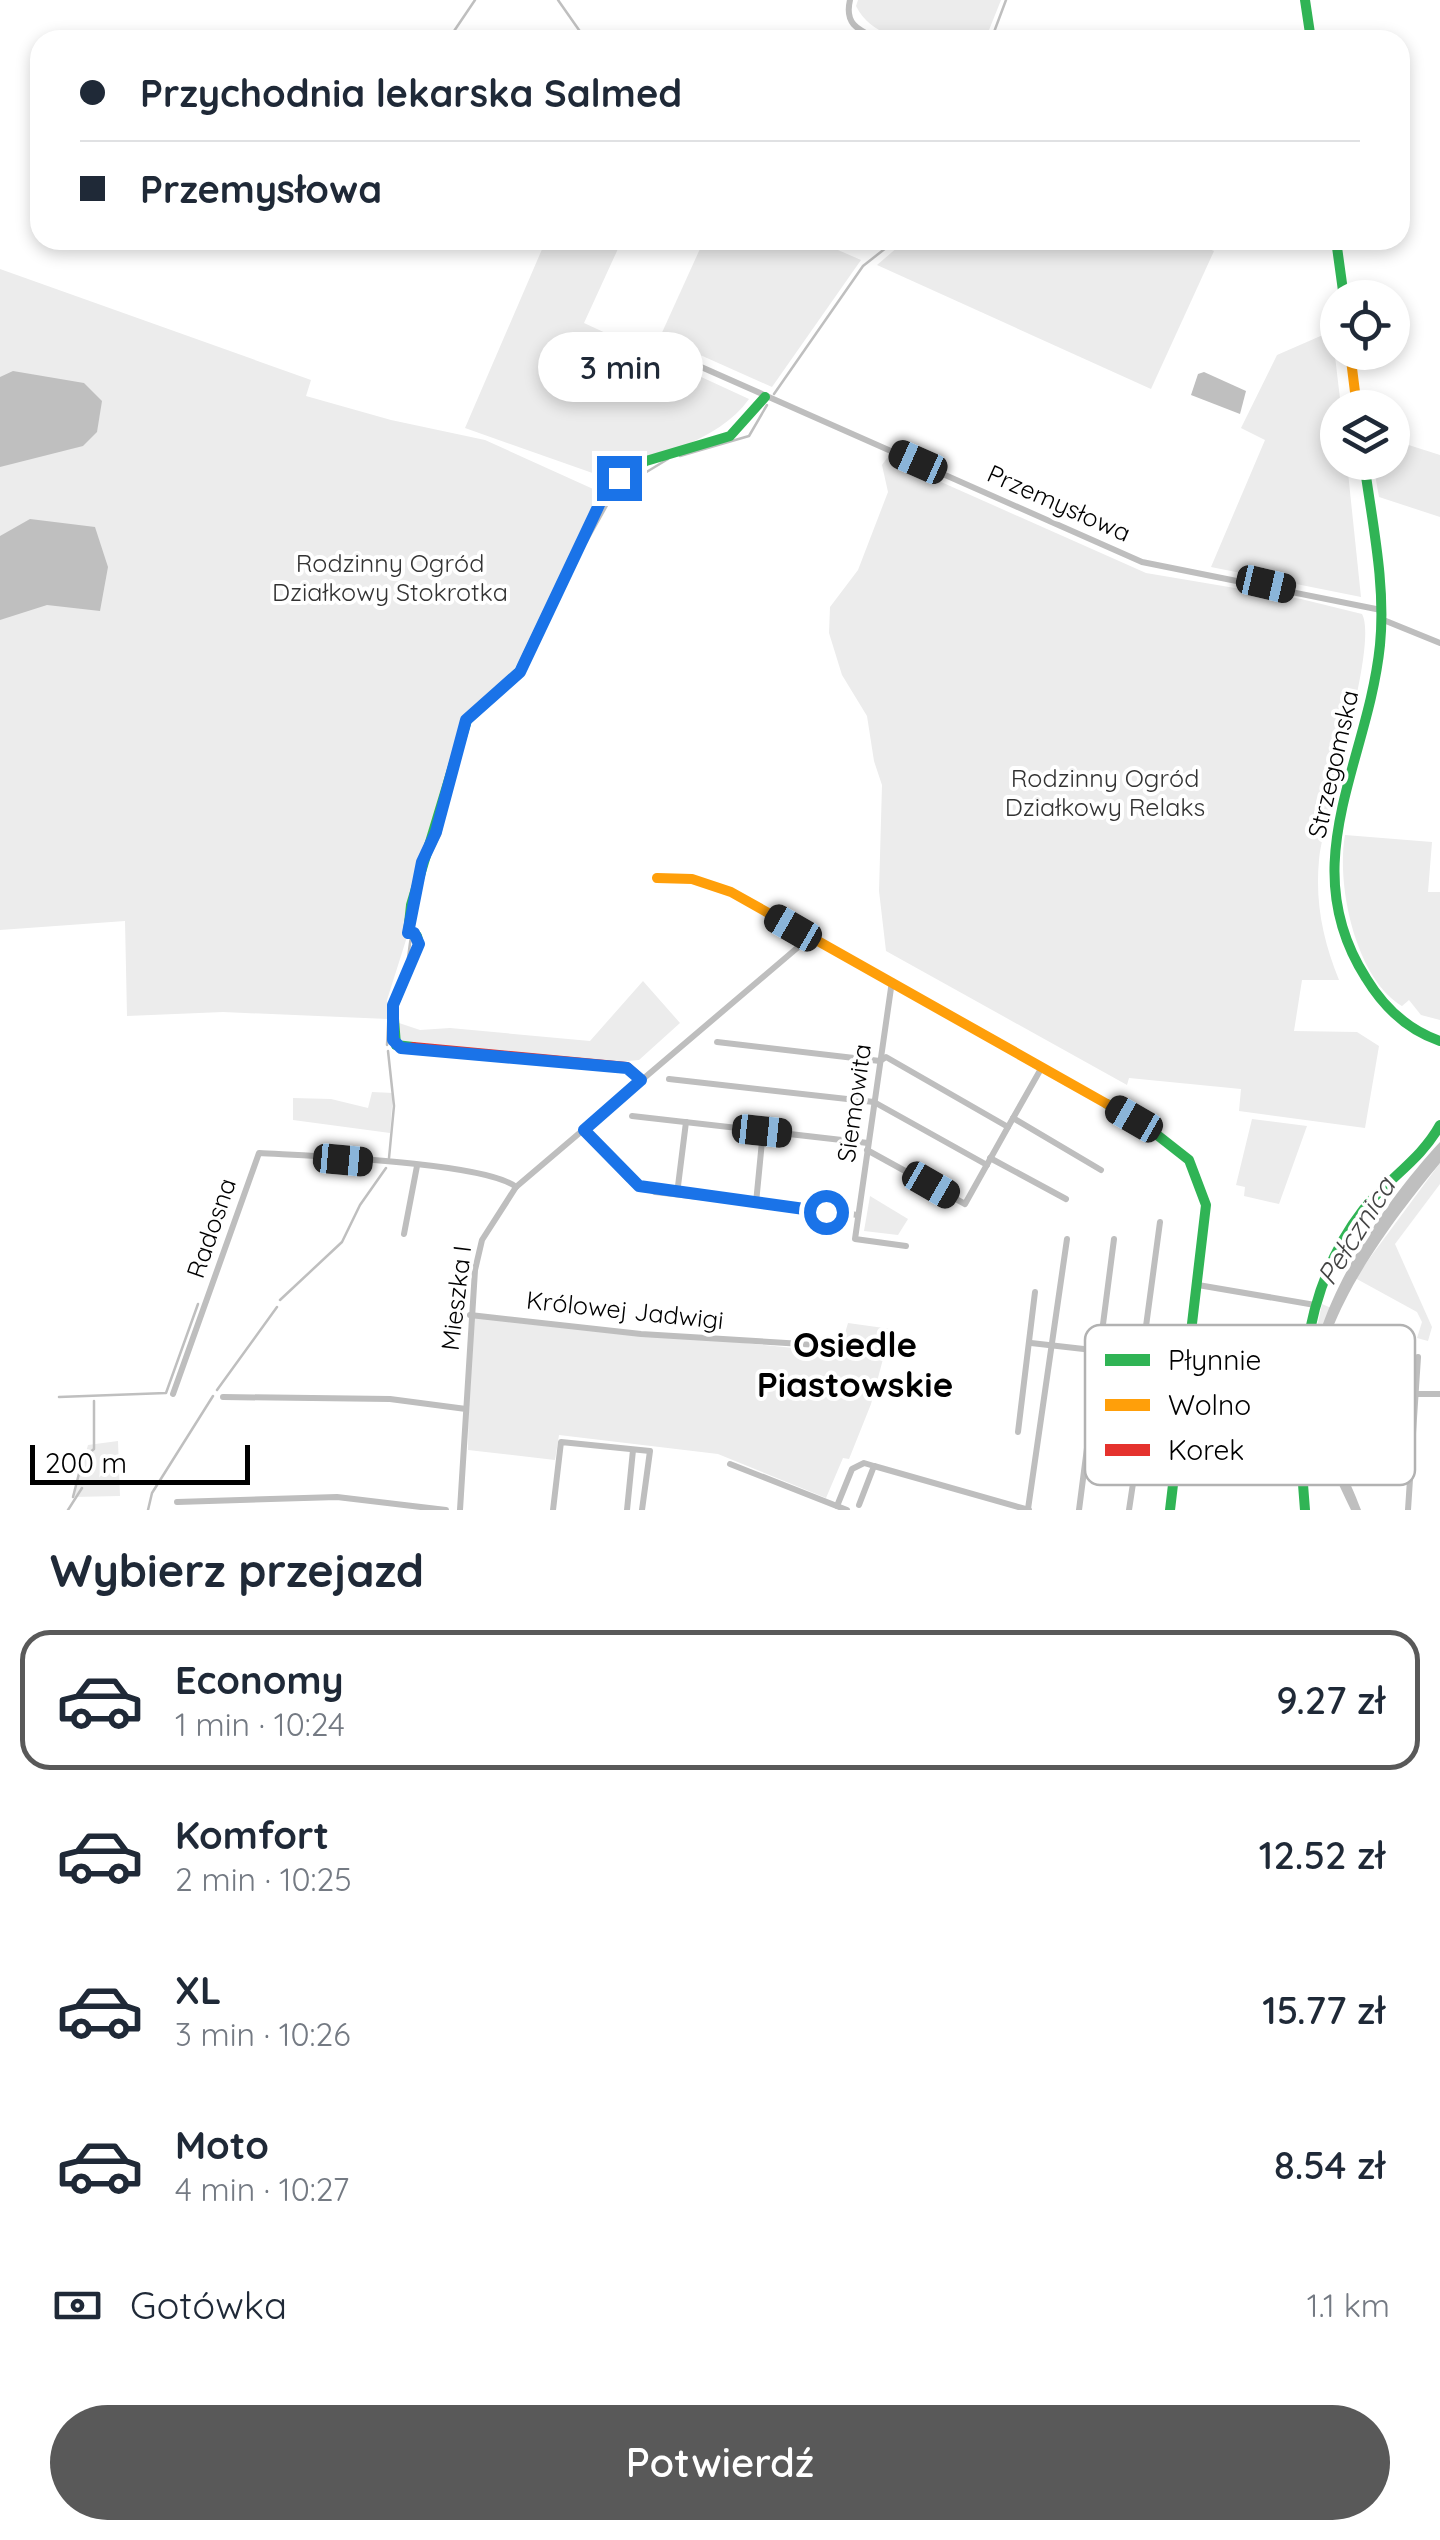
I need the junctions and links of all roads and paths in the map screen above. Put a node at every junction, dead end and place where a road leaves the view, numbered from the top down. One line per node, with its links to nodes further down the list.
1 (850, 0): 3 (street)
2 (1305, 0): 4 (street)
3 (861, 30)
4 (1310, 30)
5 (1337, 250): 6 (street)
6 (1342, 280)
7 (640, 340): 8 (street, Przemysłowa)
8 (765, 397): 10 (street, Przemysłowa); 20 (street)
9 (1366, 480): 10 (street, Strzegomska)
10 (1381, 615): 11 (street, Przemysłowa); 16 (street, Strzegomska)
11 (1440, 643)
12 (657, 878): 13 (street)
13 (810, 937): 14 (street); 20 (street, Mieszka I)
14 (892, 981): 17 (street, Siemowita); 18 (street)
15 (717, 1042): 17 (street)
16 (1437, 1043)
17 (880, 1061): 21 (street, Siemowita); 26 (street)
18 (1042, 1067): 23 (street); 43 (street)
19 (669, 1079): 21 (street)
20 (641, 1080): 27 (street, Mieszka I)
21 (874, 1102): 29 (street, Siemowita); 30 (street)
22 (632, 1116): 24 (street)
23 (1013, 1118): 26 (street); 32 (street)
24 (686, 1122): 28 (street); 34 (street)
25 (1440, 1125): 45 (street)
26 (1008, 1127): 30 (street)
27 (584, 1130): 33 (street, Mieszka I); 34 (street)
28 (762, 1131): 29 (street); 36 (street)
29 (868, 1146): 30 (street); 37 (street, Siemowita)
30 (989, 1162): 35 (street)
31 (417, 1166): 33 (street, Radosna); 39 (street); 56 (street, Radosna)
32 (1102, 1170)
33 (516, 1187): 46 (street, Mieszka I)
34 (676, 1194): 36 (street)
35 (1066, 1199)
36 (756, 1203): 37 (street)
37 (858, 1215): 42 (street)
38 (1160, 1222): 48 (street)
39 (404, 1234)
40 (1067, 1239): 52 (street)
41 (1114, 1239): 47 (street)
42 (906, 1246)
43 (1198, 1285): 45 (street); 49 (street)
44 (1036, 1292): 51 (street)
45 (1315, 1305): 50 (street)
46 (470, 1314): 53 (street, Królowej Jadwigi); 61 (street, Mieszka I)
47 (1103, 1325)
48 (1150, 1325)
49 (1194, 1325)
50 (1311, 1325)
51 (1031, 1343): 52 (street); 62 (street)
52 (1052, 1345): 54 (street); 80 (street)
53 (835, 1346)
54 (1085, 1349)
55 (1418, 1357): 57 (street)
56 (173, 1394)
57 (1416, 1394): 58 (street); 60 (street)
58 (1440, 1394)
59 (223, 1396): 61 (street)
60 (1415, 1398)
61 (466, 1408): 75 (street, Mieszka I)
62 (1018, 1432)
63 (633, 1450): 76 (street); 77 (street); 78 (street)
64 (730, 1464): 73 (street)
65 (1085, 1465): 81 (street)
66 (874, 1466): 72 (street); 73 (street); 80 (street)
67 (1132, 1485): 82 (street)
68 (1173, 1485): 83 (street)
69 (1303, 1485): 84 (street)
70 (1409, 1485): 85 (street)
71 (177, 1502): 74 (street)
72 (859, 1505)
73 (838, 1506): 79 (street)
74 (446, 1510)
75 (460, 1510)
76 (553, 1510)
77 (627, 1510)
78 (642, 1510)
79 (847, 1510)
80 (1029, 1510)
81 (1079, 1510)
82 (1129, 1510)
83 (1170, 1510)
84 (1306, 1510)
85 (1408, 1510)

